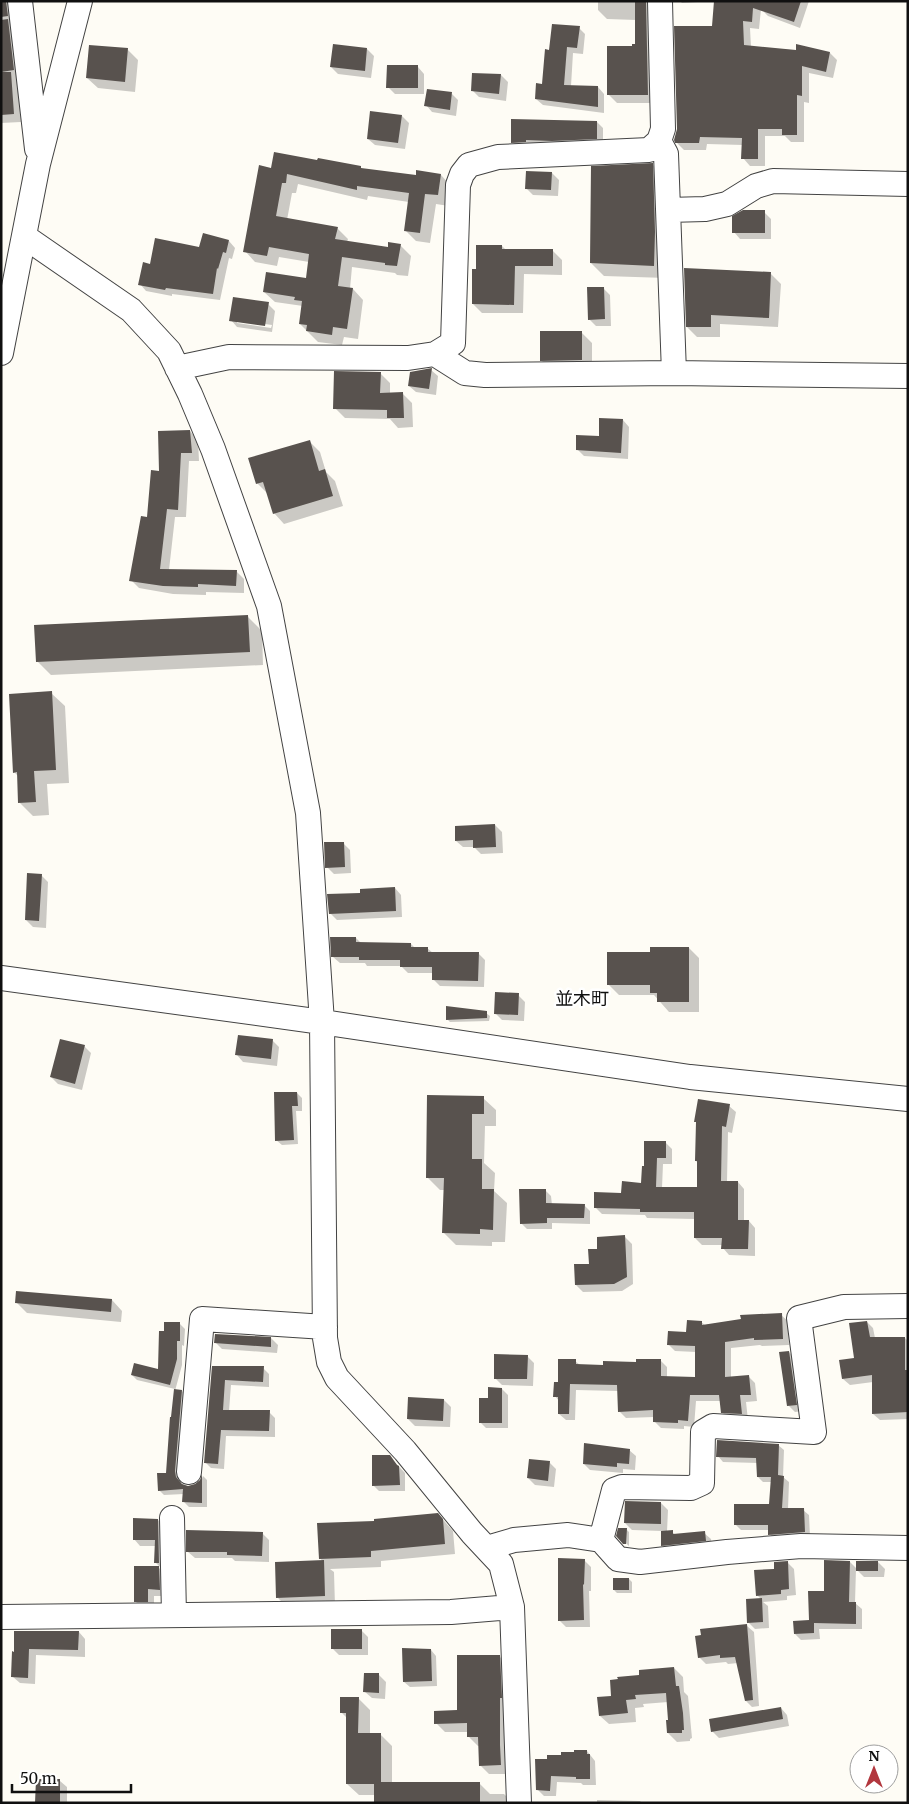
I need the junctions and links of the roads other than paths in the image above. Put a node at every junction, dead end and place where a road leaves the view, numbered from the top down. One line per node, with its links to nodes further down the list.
1 (20, 1): 5 (street)
2 (80, 1): 5 (street)
3 (660, 1): 4 (street)
4 (659, 141): 7 (street); 11 (street)
5 (38, 164): 8 (street)
6 (908, 184): 7 (street)
7 (668, 210): 13 (street)
8 (25, 237): 9 (street); 12 (street)
9 (4, 328): 10 (street)
10 (1, 353)
11 (435, 354): 12 (street); 13 (street)
12 (177, 368): 16 (street)
13 (674, 373): 14 (street)
14 (908, 376)
15 (1, 978): 16 (street)
16 (322, 1022): 17 (street); 19 (street)
17 (908, 1100)
18 (908, 1306): 22 (street)
19 (325, 1328): 20 (street); 23 (street)
20 (189, 1472)
21 (172, 1518): 26 (street)
22 (601, 1540): 23 (street); 24 (street)
23 (487, 1548): 25 (street)
24 (908, 1548)
25 (512, 1608): 26 (street); 28 (street)
26 (174, 1615): 27 (street)
27 (1, 1617)
28 (519, 1803)

